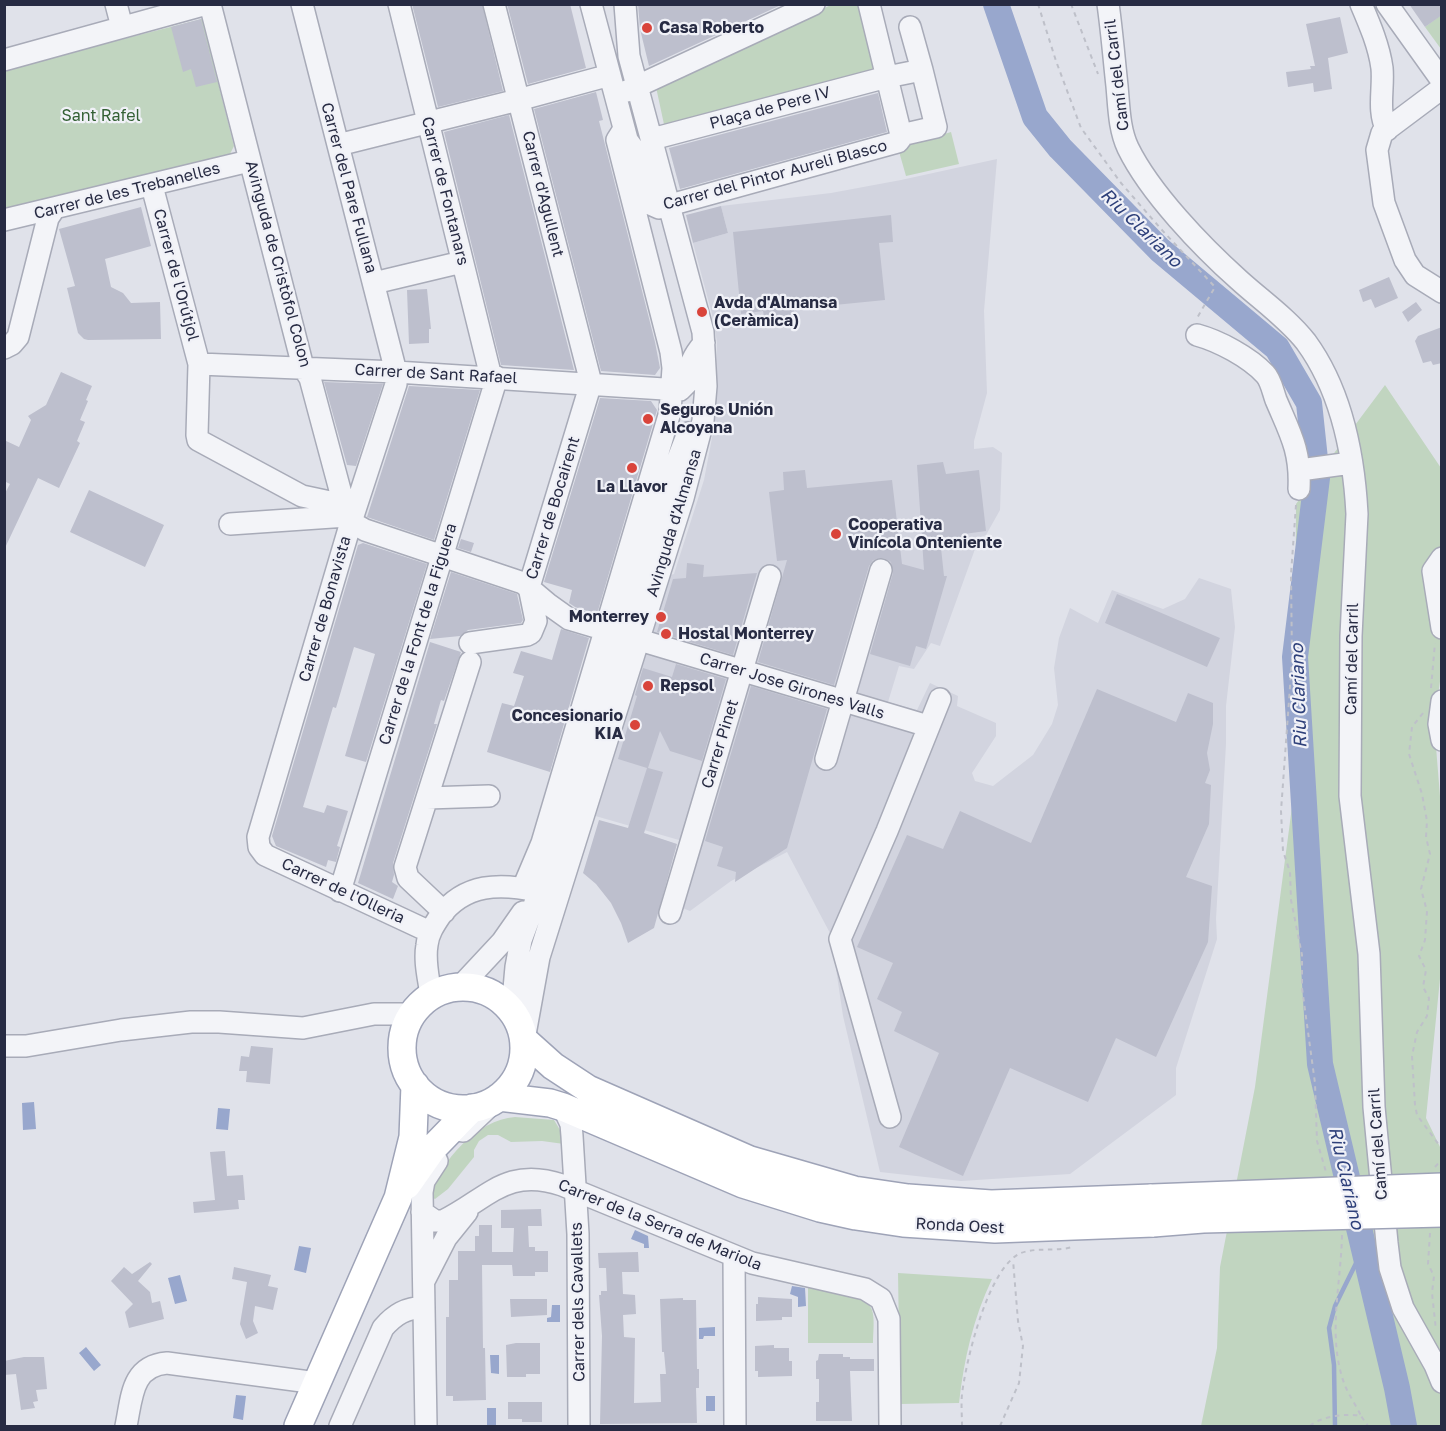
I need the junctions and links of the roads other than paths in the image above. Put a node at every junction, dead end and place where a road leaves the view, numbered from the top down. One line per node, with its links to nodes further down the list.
1 (116, 4): 14 (street)
2 (209, 4): 14 (street); 30 (street, Avinguda de Cristòfol Colon)
3 (302, 4): 29 (street, Carrer del Pare Fullana)
4 (399, 4): 24 (street, Carrer de Fontanars)
5 (495, 4): 23 (street, Carrer d'Agullent)
6 (591, 4): 18 (street, Avinguda d'Almansa)
7 (612, 4): 21 (street, Avinguda d'Almansa)
8 (625, 4): 21 (street, Avinguda d'Almansa)
9 (814, 4): 21 (street)
10 (869, 4): 19 (street)
11 (1108, 4): 47 (street, Camí del Carril)
12 (1361, 4): 25 (street)
13 (1387, 4): 20 (street)
14 (122, 27): 16 (street)
15 (910, 27): 17 (street)
16 (4, 60)
17 (922, 70): 19 (street, Plaça de Pere IV); 28 (street, Carrer del Pintor Aureli Blasco)
18 (610, 75): 23 (street); 26 (street, Avinguda d'Almansa)
19 (887, 77): 27 (street, Plaça de Pere IV); 28 (street)
20 (1442, 81)
21 (633, 82): 27 (street, Avinguda d'Almansa); 32 (street, Avinguda d'Almansa)
22 (1442, 88): 25 (street)
23 (518, 100): 24 (street); 45 (street, Carrer d'Agullent)
24 (428, 122): 29 (street); 35 (street, Carrer de Fontanars)
25 (1387, 130): 37 (street)
26 (626, 134): 32 (street, Carrer del Pintor Aureli Blasco); 46 (street, Avinguda d'Almansa)
27 (652, 139): 32 (street, Avinguda d'Almansa)
28 (900, 139): 32 (street, Carrer del Pintor Aureli Blasco)
29 (338, 145): 36 (street, Carrer del Pare Fullana)
30 (249, 161): 31 (street, Carrer de les Trebanelles); 42 (street, Avinguda de Cristòfol Colon)
31 (152, 186): 33 (street, Carrer de les Trebanelles); 41 (street, Carrer de l'Orútjol)
32 (664, 207): 40 (street, Avinguda d'Almansa)
33 (54, 208): 34 (street, Carrer de les Trebanelles); 39 (street)
34 (4, 220)
35 (462, 262): 36 (street); 44 (street, Carrer de Fontanars)
36 (374, 283): 43 (street, Carrer del Pare Fullana)
37 (1442, 292)
38 (1197, 335): 47 (street)
39 (4, 348)
40 (701, 357): 46 (street); 48 (street, Avinguda d'Almansa)
41 (199, 364): 42 (street, Carrer de Sant Rafael); 49 (street, Carrer de l'Orútjol)
42 (303, 367): 43 (street, Carrer de Sant Rafael); 49 (street, Avinguda de Cristòfol Colon)
43 (396, 372): 44 (street, Carrer de Sant Rafael); 49 (street, Carrer de Bonavista)
44 (494, 377): 45 (street, Carrer de Sant Rafael); 51 (street, Carrer de la Font de la Figuera)
45 (591, 383): 46 (street, Carrer de Sant Rafael); 55 (street, Carrer de Bocairent)
46 (676, 389): 48 (street, Avinguda d'Almansa); 57 (street, Avinguda d'Almansa)
47 (1351, 463): 94 (street, Camí del Carril)
48 (672, 491): 57 (street, Avinguda d'Almansa)
49 (347, 514): 50 (street); 51 (street, Carrer Jose Girones Valls); 67 (street, Carrer de Bonavista)
50 (230, 524)
51 (442, 555): 55 (street, Carrer Jose Girones Valls); 69 (street, Carrer de la Font de la Figuera)
52 (1442, 558): 56 (street)
53 (882, 570): 60 (street)
54 (771, 576): 58 (street, Carrer Pinet)
55 (529, 587): 57 (street, Carrer Jose Girones Valls); 66 (street, Carrer de Bocairent)
56 (1441, 620)
57 (622, 636): 58 (street, Carrer Jose Girones Valls); 68 (street, Avinguda d'Almansa); 76 (street, Avinguda d'Almansa)
58 (742, 671): 60 (street, Carrer Jose Girones Valls); 71 (street, Carrer Pinet)
59 (940, 699): 62 (street)
60 (843, 701): 62 (street, Carrer Jose Girones Valls); 64 (street)
61 (1433, 701): 63 (street)
62 (928, 726): 82 (street)
63 (1442, 740)
64 (826, 759)
65 (489, 796): 66 (street)
66 (427, 798): 70 (street)
67 (259, 847): 69 (street, Carrer de l'Olleria)
68 (533, 889): 70 (street); 73 (street, Avinguda d'Almansa); 75 (street, Avinguda d'Almansa)
69 (340, 891): 72 (street, Carrer de l'Olleria)
70 (444, 912): 72 (street)
71 (670, 913)
72 (430, 932): 74 (street)
73 (460, 987): 74 (main road); 75 (main road)
74 (422, 1005): 77 (street); 78 (main road)
75 (512, 1011): 76 (main road)
76 (524, 1040): 79 (main road); 87 (main road, Ronda Oest)
77 (4, 1046)
78 (415, 1085): 81 (main road); 86 (main road)
79 (499, 1097): 80 (main road, Ronda Oest); 81 (main road); 88 (street)
80 (563, 1107): 84 (street, Carrer dels Cavallets); 87 (main road, Ronda Oest)
81 (472, 1108): 86 (main road)
82 (890, 1117)
83 (1442, 1187): 87 (main road, Ronda Oest, bridge)
84 (575, 1191): 85 (street, Carrer de la Serra de Mariola); 90 (street, Carrer de la Serra de Mariola); 101 (street, Carrer dels Cavallets)
85 (482, 1196): 88 (street, Carrer de la Serra de Mariola); 91 (street)
86 (398, 1198): 95 (main road)
87 (1152, 1210): 89 (main road, Ronda Oest, bridge)
88 (422, 1212): 91 (street)
89 (1442, 1213)
90 (734, 1256): 102 (street); 103 (street, Carrer de la Serra de Mariola)
91 (424, 1283): 92 (street)
92 (424, 1307): 93 (street); 100 (street)
93 (400, 1313): 98 (street); 99 (street)
94 (1442, 1382)
95 (317, 1383): 96 (street); 97 (main road)
96 (126, 1426)
97 (298, 1426)
98 (340, 1426)
99 (411, 1426)
100 (426, 1426)
101 (579, 1426)
102 (735, 1426)
103 (890, 1426)

